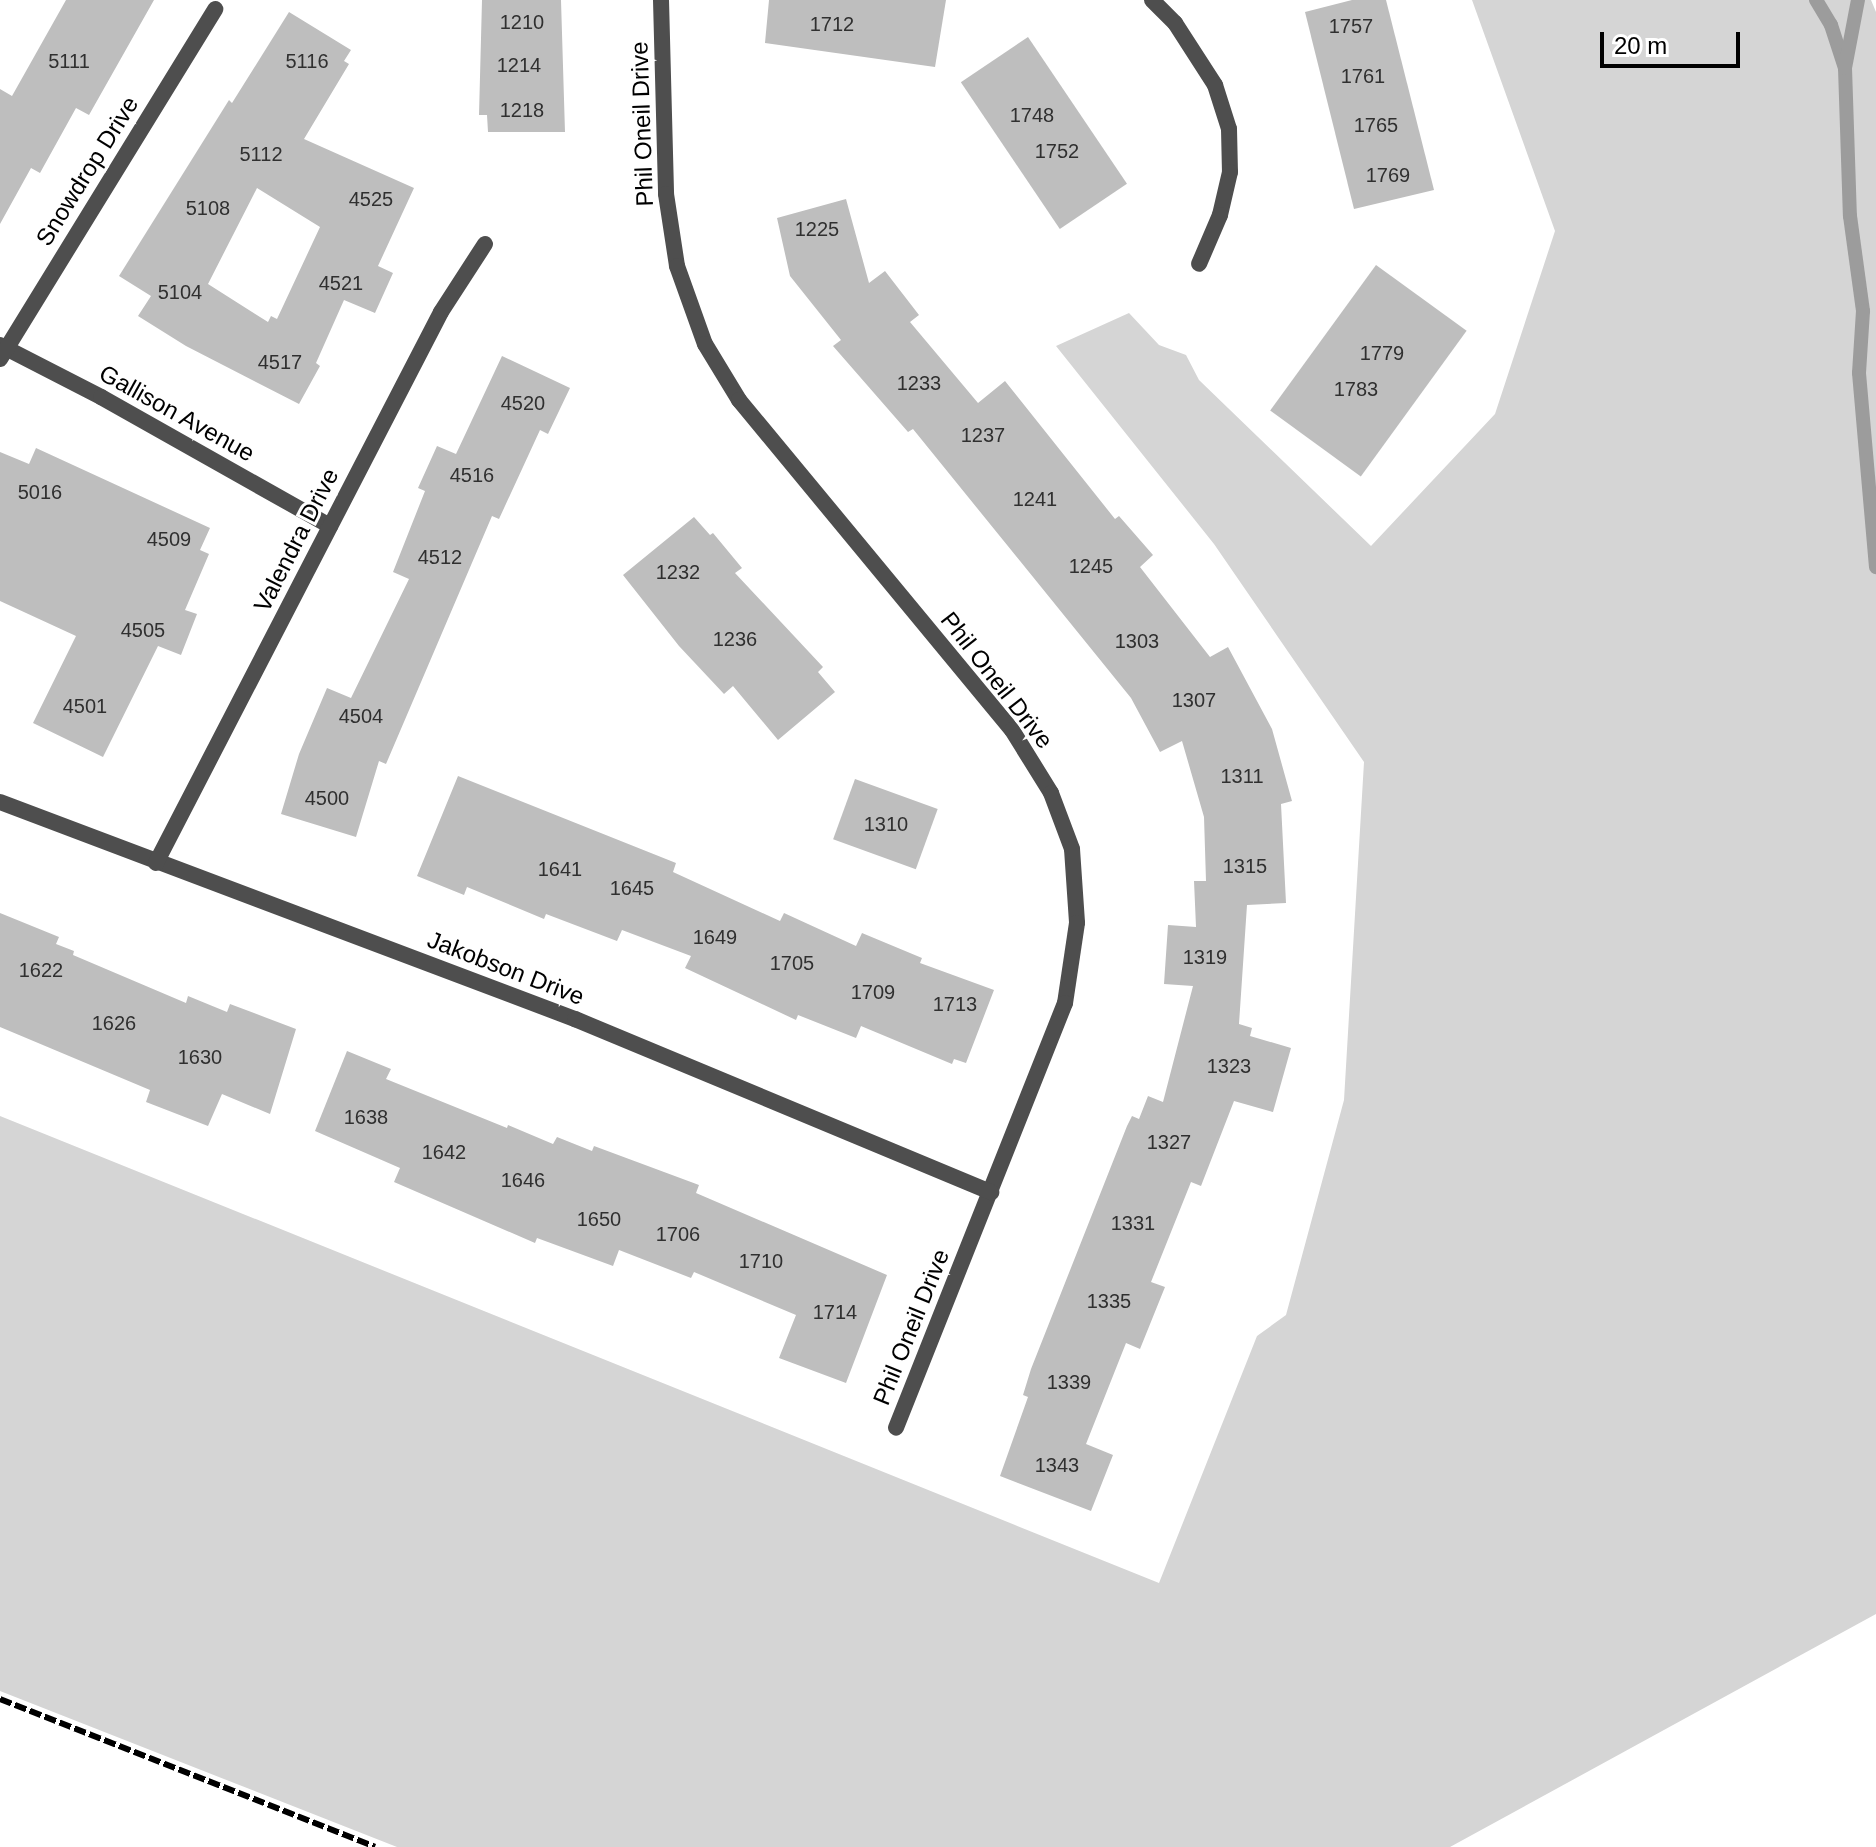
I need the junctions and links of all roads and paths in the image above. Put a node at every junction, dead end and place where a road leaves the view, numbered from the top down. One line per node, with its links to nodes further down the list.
1 (661, 0): 10 (street, Phil Oneil Drive)
2 (1152, 0): 5 (street)
3 (215, 9): 6 (street, Snowdrop Drive)
4 (485, 244): 7 (street, Valendra Drive)
5 (1199, 264)
6 (2, 351): 7 (street, Gallison Avenue)
7 (330, 526): 9 (street, Valendra Drive)
8 (0, 802): 9 (street, Jakobson Drive)
9 (156, 863): 10 (street, Jakobson Drive)
10 (991, 1192): 11 (street, Phil Oneil Drive)
11 (896, 1428)

